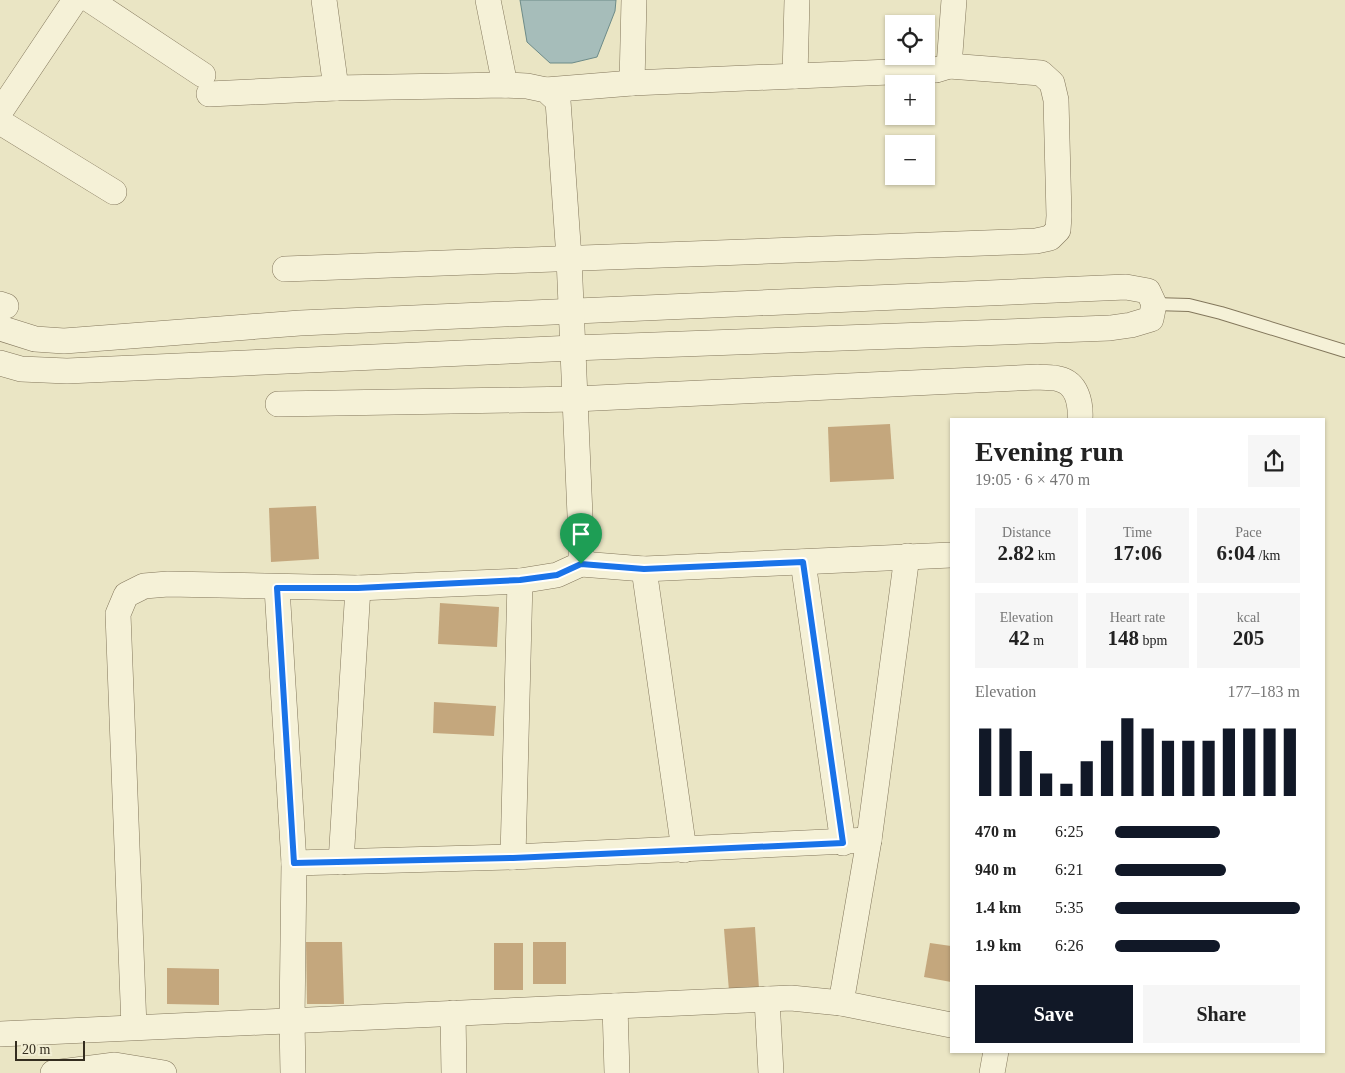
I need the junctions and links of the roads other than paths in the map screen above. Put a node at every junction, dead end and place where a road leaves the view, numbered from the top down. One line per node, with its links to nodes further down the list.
1 (75, 0): 14 (street)
2 (90, 0): 12 (street)
3 (324, 0): 12 (street)
4 (488, 0): 11 (street)
5 (634, 0): 10 (street)
6 (797, 0): 9 (street)
7 (954, 0): 8 (street)
8 (949, 66): 9 (street); 17 (street)
9 (796, 76): 10 (street)
10 (632, 83): 13 (street)
11 (505, 85): 12 (street); 13 (street)
12 (336, 88)
13 (546, 90): 17 (street)
14 (0, 112)
15 (0, 122): 16 (street)
16 (114, 192)
17 (569, 258): 18 (street); 20 (street)
18 (284, 269)
19 (1154, 304): 20 (street); 22 (street); 23 (lane)
20 (572, 311): 21 (street); 22 (street)
21 (2, 313)
22 (573, 348): 24 (street); 25 (street)
23 (1345, 350)
24 (0, 364)
25 (575, 399): 26 (street); 27 (street); 31 (street)
26 (278, 404)
27 (1080, 418)
28 (950, 555): 29 (street)
29 (907, 556): 30 (street); 36 (street)
30 (803, 562): 32 (street); 37 (street)
31 (581, 564): 32 (street); 33 (street)
32 (644, 569): 38 (street)
33 (520, 580): 35 (street); 39 (street)
34 (277, 588): 35 (street); 41 (street); 48 (street)
35 (358, 588): 40 (street)
36 (869, 840): 37 (street); 43 (street)
37 (843, 843): 38 (street)
38 (684, 850): 39 (street)
39 (513, 858): 40 (street)
40 (341, 862): 41 (street)
41 (294, 863): 46 (street)
42 (767, 999): 43 (street); 44 (street); 56 (street)
43 (841, 1003): 47 (street)
44 (615, 1006): 45 (street); 55 (street)
45 (453, 1014): 46 (street); 54 (street)
46 (292, 1021): 48 (street); 53 (street)
47 (950, 1025)
48 (134, 1028): 49 (street)
49 (0, 1034)
50 (996, 1053): 57 (street)
51 (53, 1073): 52 (street)
52 (164, 1073)
53 (293, 1073)
54 (454, 1073)
55 (617, 1073)
56 (770, 1073)
57 (992, 1073)

